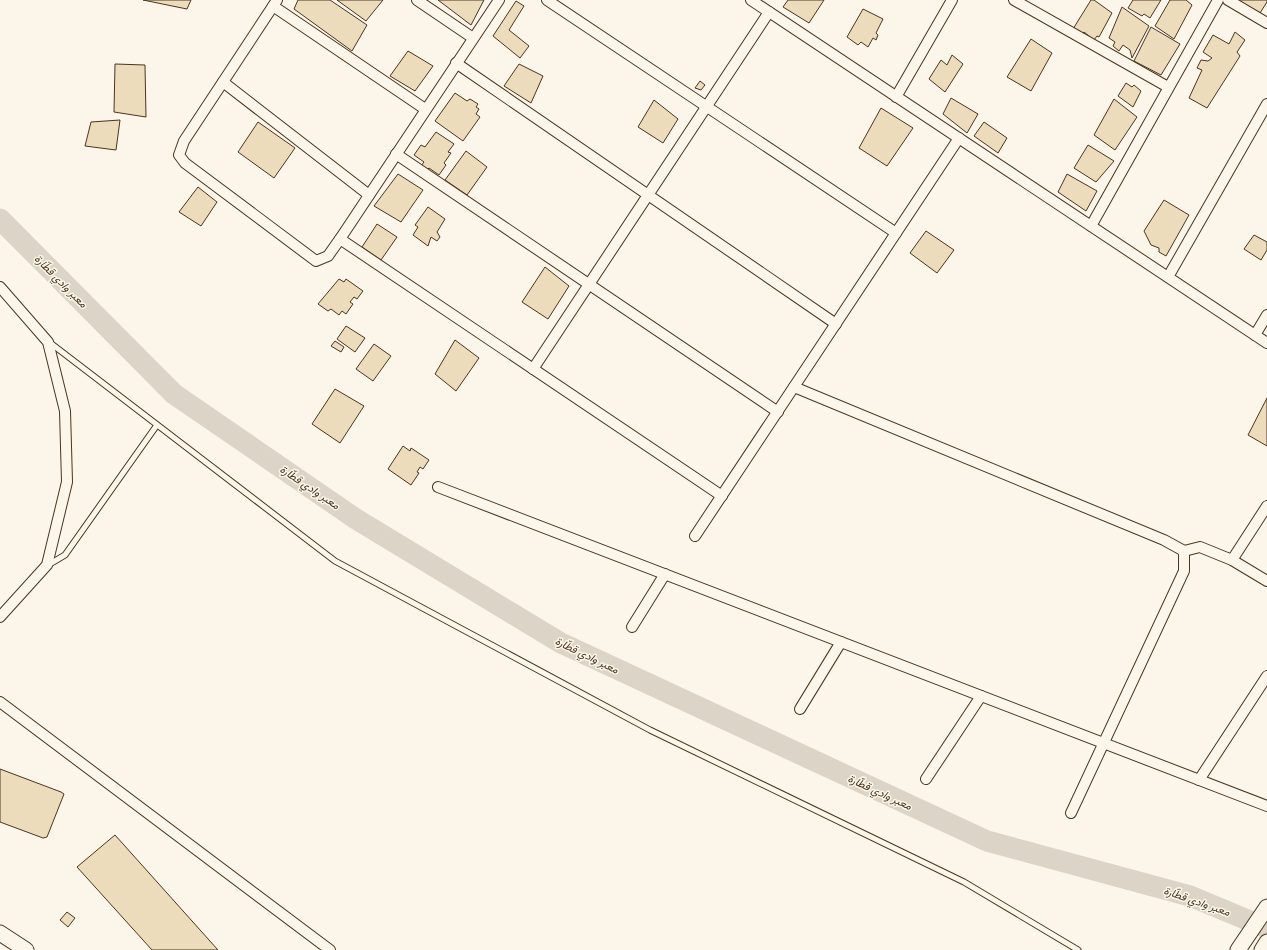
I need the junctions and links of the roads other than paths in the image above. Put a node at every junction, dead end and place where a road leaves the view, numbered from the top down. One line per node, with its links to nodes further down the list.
1 (417, 0): 12 (street)
2 (499, 0): 12 (street)
3 (547, 0): 18 (street)
4 (751, 0): 10 (street)
5 (952, 0): 16 (street)
6 (1014, 0): 15 (street)
7 (1218, 0): 15 (street)
8 (1228, 0): 11 (street)
9 (275, 3): 14 (street); 19 (street)
10 (769, 12): 16 (street); 18 (street)
11 (1267, 23)
12 (473, 38): 13 (street)
13 (456, 63): 19 (street); 23 (street)
14 (223, 82): 22 (street); 26 (street)
15 (1168, 87): 24 (street)
16 (896, 97): 20 (street)
17 (1267, 104): 27 (street)
18 (707, 107): 23 (street); 25 (street)
19 (426, 109): 21 (street)
20 (959, 138): 24 (street); 25 (street)
21 (396, 154): 22 (street); 28 (street)
22 (369, 195): 26 (street)
23 (648, 195): 28 (street); 31 (street)
24 (1091, 226): 27 (street)
25 (896, 233): 31 (street)
26 (340, 239): 35 (street)
27 (1168, 277): 32 (street)
28 (589, 284): 35 (street); 37 (street)
29 (0, 287): 33 (street)
30 (1267, 315): 32 (street)
31 (836, 324): 36 (street)
32 (1255, 335): 34 (street)
33 (48, 342): 38 (lane); 45 (street)
34 (1267, 343)
35 (533, 369): 40 (street)
36 (794, 388): 37 (street); 43 (street)
37 (778, 412): 40 (street)
38 (157, 425): 45 (lane); 66 (lane)
39 (438, 487): 46 (street)
40 (722, 496): 42 (street)
41 (1267, 506): 44 (street)
42 (695, 536)
43 (1184, 551): 44 (street); 55 (street)
44 (1232, 560): 47 (street)
45 (47, 565): 48 (street)
46 (665, 574): 49 (street); 50 (street)
47 (1267, 581)
48 (0, 617)
49 (632, 627)
50 (841, 642): 52 (street); 54 (street)
51 (1267, 676): 57 (street)
52 (981, 696): 55 (street); 56 (street)
53 (0, 702): 65 (street)
54 (800, 709)
55 (1103, 743): 57 (street); 59 (street)
56 (926, 779)
57 (1199, 780): 58 (street)
58 (1267, 806)
59 (1071, 813)
60 (1266, 908): 63 (main road)
61 (0, 933): 64 (main road)
62 (1267, 942): 67 (main road)
63 (1242, 945)
64 (26, 950)
65 (330, 950)
66 (1078, 950)
67 (1262, 950)

